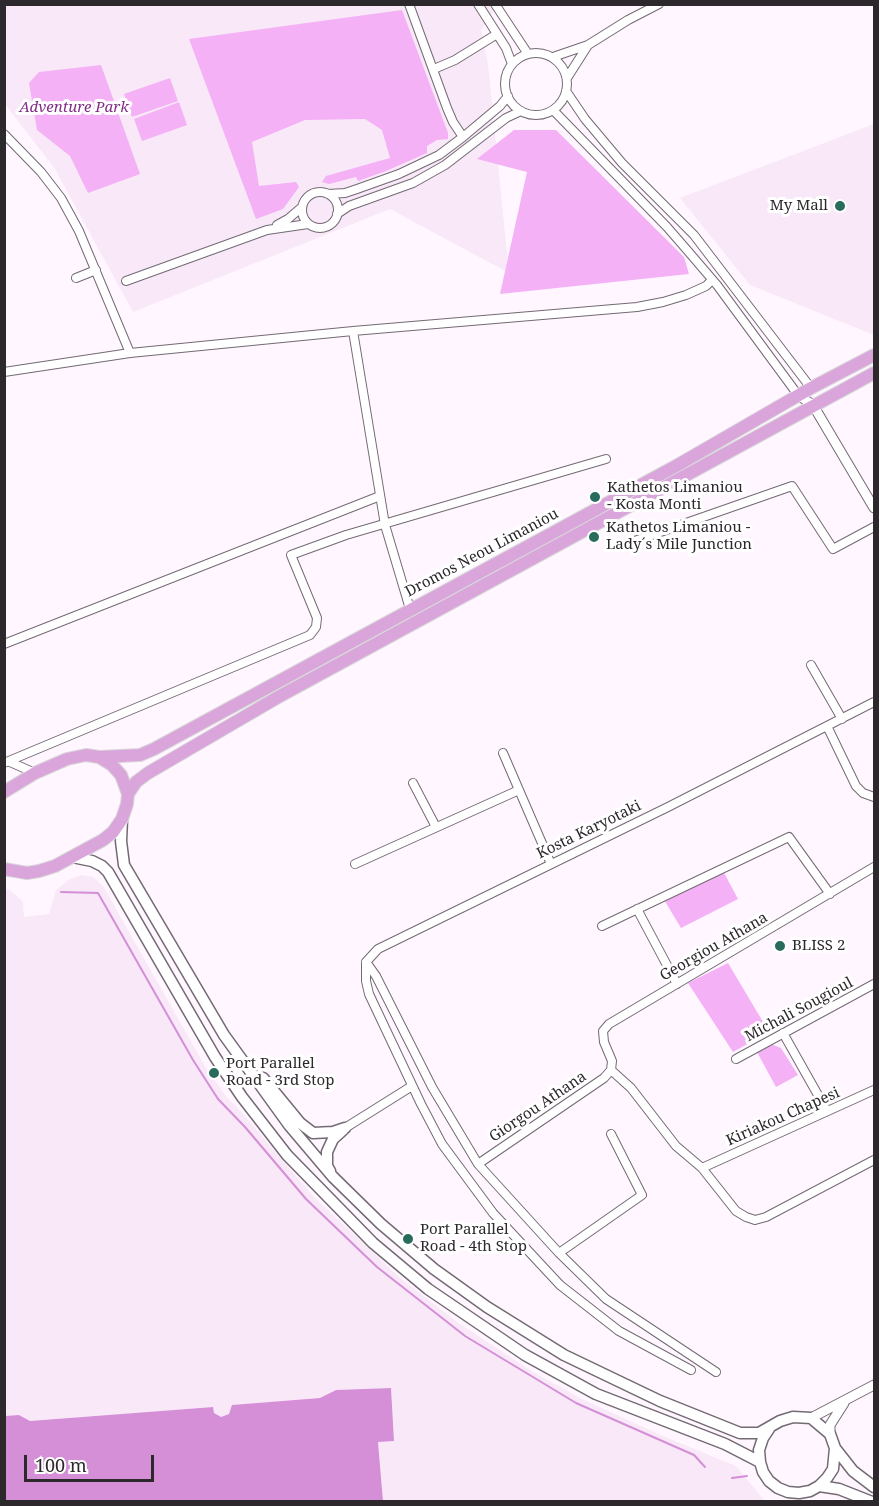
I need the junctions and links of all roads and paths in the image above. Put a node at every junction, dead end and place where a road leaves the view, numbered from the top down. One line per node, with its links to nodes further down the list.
1 (410, 4): 10 (street)
2 (478, 4): 5 (street)
3 (495, 4): 7 (street)
4 (659, 4): 6 (street)
5 (497, 34): 9 (street); 10 (street)
6 (588, 45): 8 (street); 11 (street)
7 (528, 54): 8 (street); 9 (street)
8 (553, 57): 11 (street)
9 (512, 64): 13 (street)
10 (434, 69): 17 (street)
11 (567, 78): 12 (street)
12 (566, 91): 14 (street); 32 (street)
13 (508, 96): 15 (street); 17 (street)
14 (553, 110): 15 (street); 25 (street)
15 (521, 111): 20 (street)
16 (4, 134): 23 (street)
17 (464, 137): 18 (street)
18 (328, 194): 19 (street); 20 (street)
19 (302, 207): 21 (street); 22 (street)
20 (337, 214): 21 (street)
21 (308, 224): 22 (street)
22 (267, 230): 26 (street)
23 (96, 270): 24 (street); 28 (street)
24 (76, 278)
25 (712, 280): 27 (street); 33 (street)
26 (126, 281)
27 (353, 331): 28 (street); 36 (street)
28 (130, 353): 30 (street)
29 (874, 355): 32 (main road, Dromos Neou Limaniou)
30 (4, 372)
31 (874, 373): 34 (main road, Dromos Neou Limaniou)
32 (811, 388): 33 (main road, Dromos Neou Limaniou); 34 (street)
33 (798, 395): 34 (street); 41 (main road, Dromos Neou Limaniou)
34 (813, 405): 37 (street); 54 (main road, Dromos Neou Limaniou)
35 (606, 459): 38 (street)
36 (380, 496): 38 (street); 42 (street)
37 (874, 508)
38 (385, 525): 41 (street); 49 (street)
39 (874, 527): 40 (street)
40 (626, 544)
41 (410, 609): 48 (main road, Dromos Neou Limaniou)
42 (4, 644)
43 (811, 665): 45 (street)
44 (874, 702): 45 (street, Kosta Karyotaki)
45 (842, 719): 46 (street, Kosta Karyotaki)
46 (827, 726): 55 (street); 60 (street, Kosta Karyotaki)
47 (503, 753): 52 (street)
48 (99, 757): 50 (main road, Dromos Neou Limaniou); 54 (main road)
49 (7, 763): 50 (street)
50 (35, 773): 53 (main road, Dromos Neou Limaniou)
51 (413, 783): 57 (street)
52 (519, 790): 57 (street); 60 (street)
53 (4, 792)
54 (128, 794): 56 (main road)
55 (874, 797)
56 (122, 819): 58 (main road); 70 (main road)
57 (436, 827): 59 (street)
58 (72, 857): 62 (main road); 93 (main road)
59 (355, 864)
60 (551, 864): 66 (street, Kosta Karyotaki)
61 (874, 867): 63 (street, Georgiou Athana)
62 (4, 869)
63 (830, 894): 64 (street); 67 (street, Georgiou Athana)
64 (637, 909): 65 (street); 67 (street)
65 (602, 926)
66 (366, 962): 73 (street); 79 (street)
67 (677, 984): 72 (street, Georgiou Athana)
68 (874, 984): 69 (street, Michali Sougioul)
69 (783, 1033): 71 (street, Michali Sougioul); 75 (street)
70 (224, 1035): 76 (main road); 81 (main road)
71 (736, 1059)
72 (611, 1070): 79 (street, Giorgou Athana); 80 (street)
73 (412, 1086): 76 (street); 84 (street)
74 (874, 1090): 75 (street, Kiriakou Chapesi)
75 (827, 1111): 80 (street, Kiriakou Chapesi)
76 (345, 1128): 81 (main road)
77 (611, 1134): 82 (street)
78 (874, 1160): 80 (street)
79 (478, 1164): 82 (street)
80 (702, 1168)
81 (333, 1177): 90 (main road)
82 (559, 1253): 83 (street)
83 (606, 1299): 84 (street); 86 (street)
84 (596, 1312): 85 (street)
85 (691, 1370)
86 (717, 1372)
87 (874, 1385): 88 (street)
88 (845, 1401): 89 (street); 91 (street)
89 (812, 1418): 90 (main road); 91 (main road)
90 (770, 1428): 93 (main road)
91 (830, 1434): 92 (main road)
92 (835, 1448): 94 (main road); 95 (main road)
93 (760, 1461): 94 (main road)
94 (819, 1486): 96 (main road)
95 (874, 1487)
96 (872, 1502)

